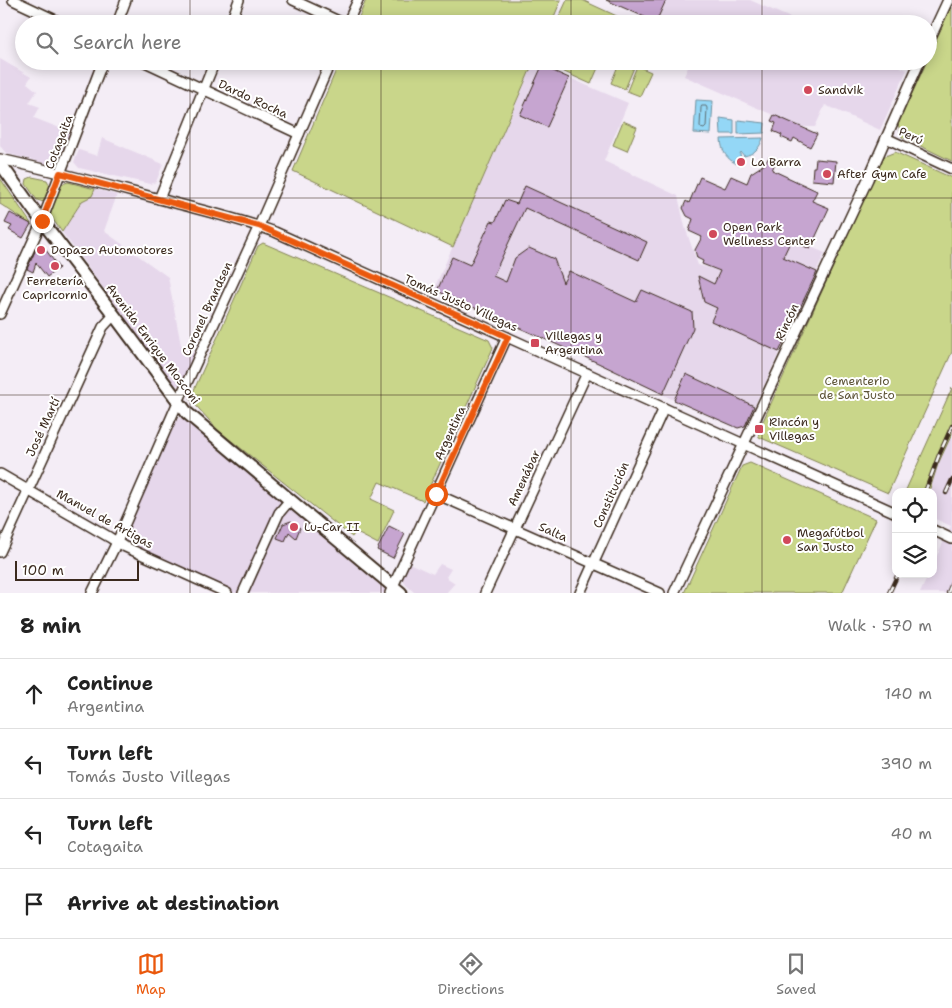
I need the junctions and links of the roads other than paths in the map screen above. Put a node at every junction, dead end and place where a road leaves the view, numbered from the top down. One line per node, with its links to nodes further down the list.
1 (12, 0): 7 (street)
2 (126, 0): 8 (street)
3 (239, 0): 9 (street)
4 (293, 0): 10 (street)
5 (358, 0): 11 (street)
6 (948, 0): 12 (street)
7 (44, 15)
8 (120, 15)
9 (233, 15)
10 (326, 15)
11 (350, 15)
12 (937, 24)
13 (100, 70): 24 (street, Cotagaita)
14 (162, 70): 18 (street, Dardo Rocha)
15 (211, 70): 18 (street)
16 (327, 70): 19 (street, Coronel Brandsen)
17 (916, 70): 20 (street, Rincón)
18 (203, 90): 19 (street, Dardo Rocha); 25 (street)
19 (299, 134): 27 (street, Coronel Brandsen)
20 (886, 138): 23 (street, Perú); 34 (street, Rincón)
21 (0, 158): 24 (street, Tomás Justo Villegas)
22 (0, 163): 26 (main road, Avenida Enrique Mosconi)
23 (952, 169)
24 (60, 173): 25 (street, Tomás Justo Villegas); 26 (street, Cotagaita)
25 (159, 199): 27 (street, Tomás Justo Villegas)
26 (42, 221): 28 (street, Cotagaita); 29 (main road, Avenida Enrique Mosconi)
27 (259, 226): 30 (street, Tomás Justo Villegas); 32 (street, Coronel Brandsen)
28 (0, 314)
29 (114, 315): 32 (main road, Avenida Enrique Mosconi); 36 (street, José Martí)
30 (508, 337): 31 (street, Tomás Justo Villegas); 37 (street, Argentina)
31 (586, 373): 33 (street, Tomás Justo Villegas); 40 (street, Amenábar)
32 (178, 402): 38 (main road, Avenida Enrique Mosconi); 43 (street, Coronel Brandsen)
33 (664, 408): 34 (street, Tomás Justo Villegas); 45 (street, Constitución)
34 (744, 444): 39 (street, Tomás Justo Villegas); 53 (street, Rincón)
35 (0, 474): 36 (street, Manuel de Artigas)
36 (28, 490): 43 (street, Manuel de Artigas); 44 (street, José Martí)
37 (436, 494): 40 (street, Salta); 46 (street, Argentina)
38 (290, 500): 46 (main road, Avenida Enrique Mosconi); 49 (street)
39 (892, 511)
40 (514, 529): 45 (street, Salta); 50 (street, Amenábar)
41 (937, 532): 42 (street)
42 (952, 539)
43 (117, 542): 47 (street, Coronel Brandsen); 48 (street, Manuel de Artigas)
44 (0, 552)
45 (594, 564): 51 (street, Constitución); 52 (street, Salta)
46 (395, 591)
47 (92, 593)
48 (227, 593)
49 (243, 593)
50 (485, 593)
51 (580, 593)
52 (660, 593)
53 (674, 593)

